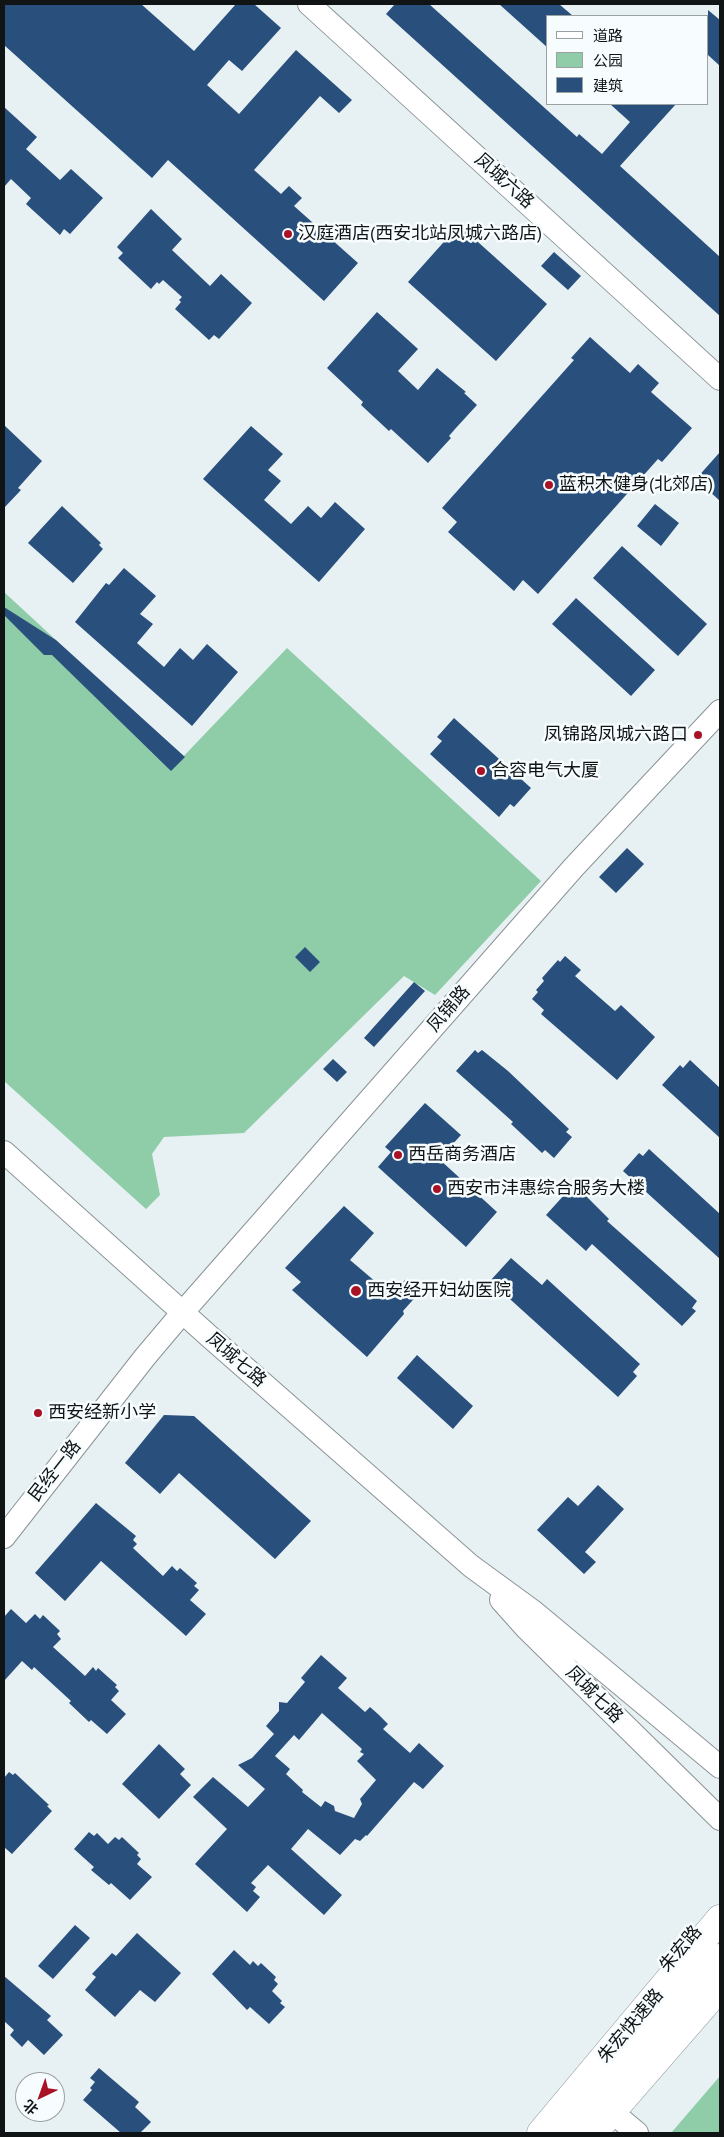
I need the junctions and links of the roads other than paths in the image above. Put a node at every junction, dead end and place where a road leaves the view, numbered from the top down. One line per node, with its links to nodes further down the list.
1 (309, 4): 2 (street, 凤城六路)
2 (720, 379)
3 (720, 711): 5 (street, 凤锦路)
4 (4, 1152): 5 (street, 凤城七路)
5 (183, 1312): 6 (street, 民经一路); 7 (street, 凤城七路)
6 (4, 1537)
7 (471, 1566): 8 (street, 凤城七路); 9 (street, 凤城七路)
8 (720, 1767)
9 (720, 1819)
10 (720, 1904): 15 (main road, 朱宏路)
11 (720, 1919): 16 (main road, 朱宏快速路)
12 (720, 1958): 17 (main road, 朱宏快速路)
13 (720, 1987): 14 (main road)
14 (612, 2112): 18 (main road); 19 (street)
15 (526, 2133)
16 (541, 2133)
17 (571, 2133)
18 (593, 2133)
19 (637, 2133)

